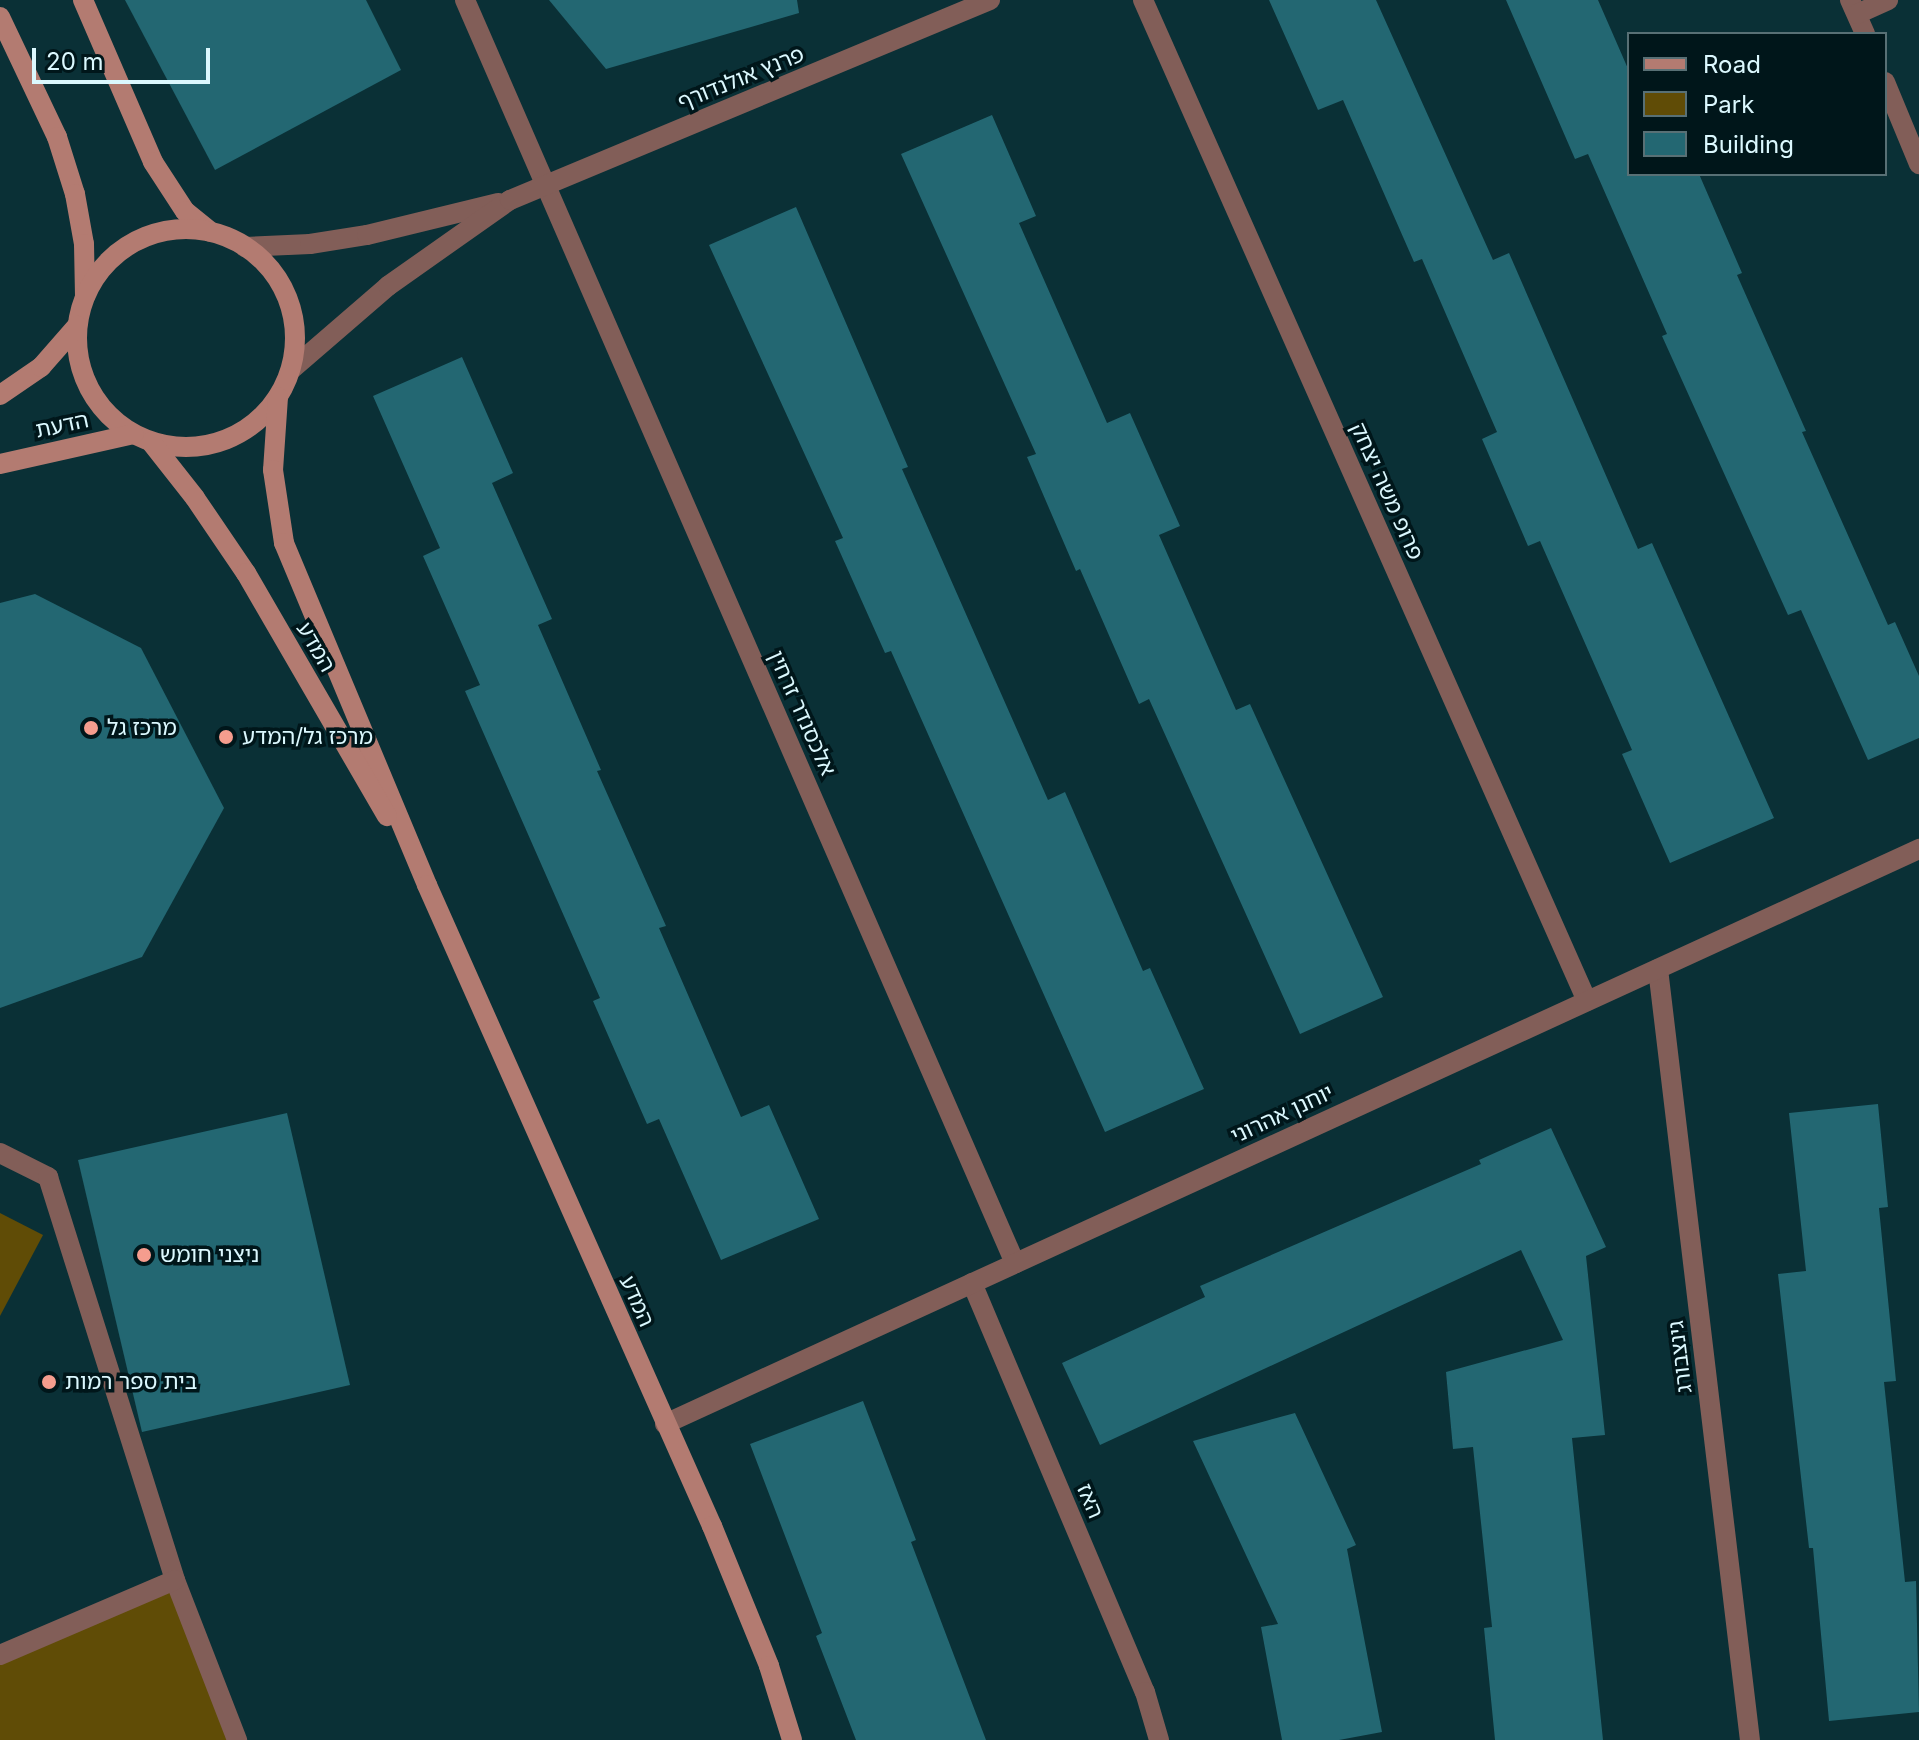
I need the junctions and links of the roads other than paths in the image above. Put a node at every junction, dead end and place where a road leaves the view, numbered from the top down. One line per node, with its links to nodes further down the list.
1 (83, 0): 13 (street)
2 (465, 0): 11 (street, אלכסנדר זרחין)
3 (990, 0): 11 (street, פרנץ אולנדורף)
4 (1143, 0): 25 (street, פרופ משה יצחק)
5 (1888, 0): 6 (street)
6 (1854, 7): 8 (street)
7 (0, 17): 15 (street)
8 (1864, 32)
9 (1887, 87): 10 (street)
10 (1919, 164)
11 (545, 183): 12 (street, פרנץ אולנדורף); 27 (street, אלכסנדר זרחין)
12 (510, 200): 14 (street, פרנץ אולנדורף); 17 (street, פרנץ אולנדורף)
13 (211, 232): 14 (street); 15 (street)
14 (245, 247): 17 (street)
15 (85, 296): 16 (street)
16 (77, 326): 18 (street); 20 (street)
17 (292, 369): 19 (street)
18 (0, 395)
19 (278, 397): 20 (street); 23 (street, המדע)
20 (142, 438): 21 (street, הדעת); 23 (street, המדע)
21 (0, 464)
22 (1919, 849): 24 (street, יוחנן אהרוני)
23 (427, 885): 29 (street, המדע)
24 (1658, 969): 25 (street, יוחנן אהרוני); 35 (street, גינצבורג)
25 (1587, 1001): 27 (street, יוחנן אהרוני)
26 (0, 1153): 30 (street)
27 (1015, 1263): 28 (street, יוחנן אהרוני)
28 (972, 1283): 29 (street, יוחנן אהרוני); 34 (street, האז)
29 (665, 1424): 33 (street, המדע)
30 (175, 1580): 31 (street); 32 (street)
31 (0, 1655)
32 (237, 1740)
33 (792, 1740)
34 (1159, 1740)
35 (1750, 1740)

